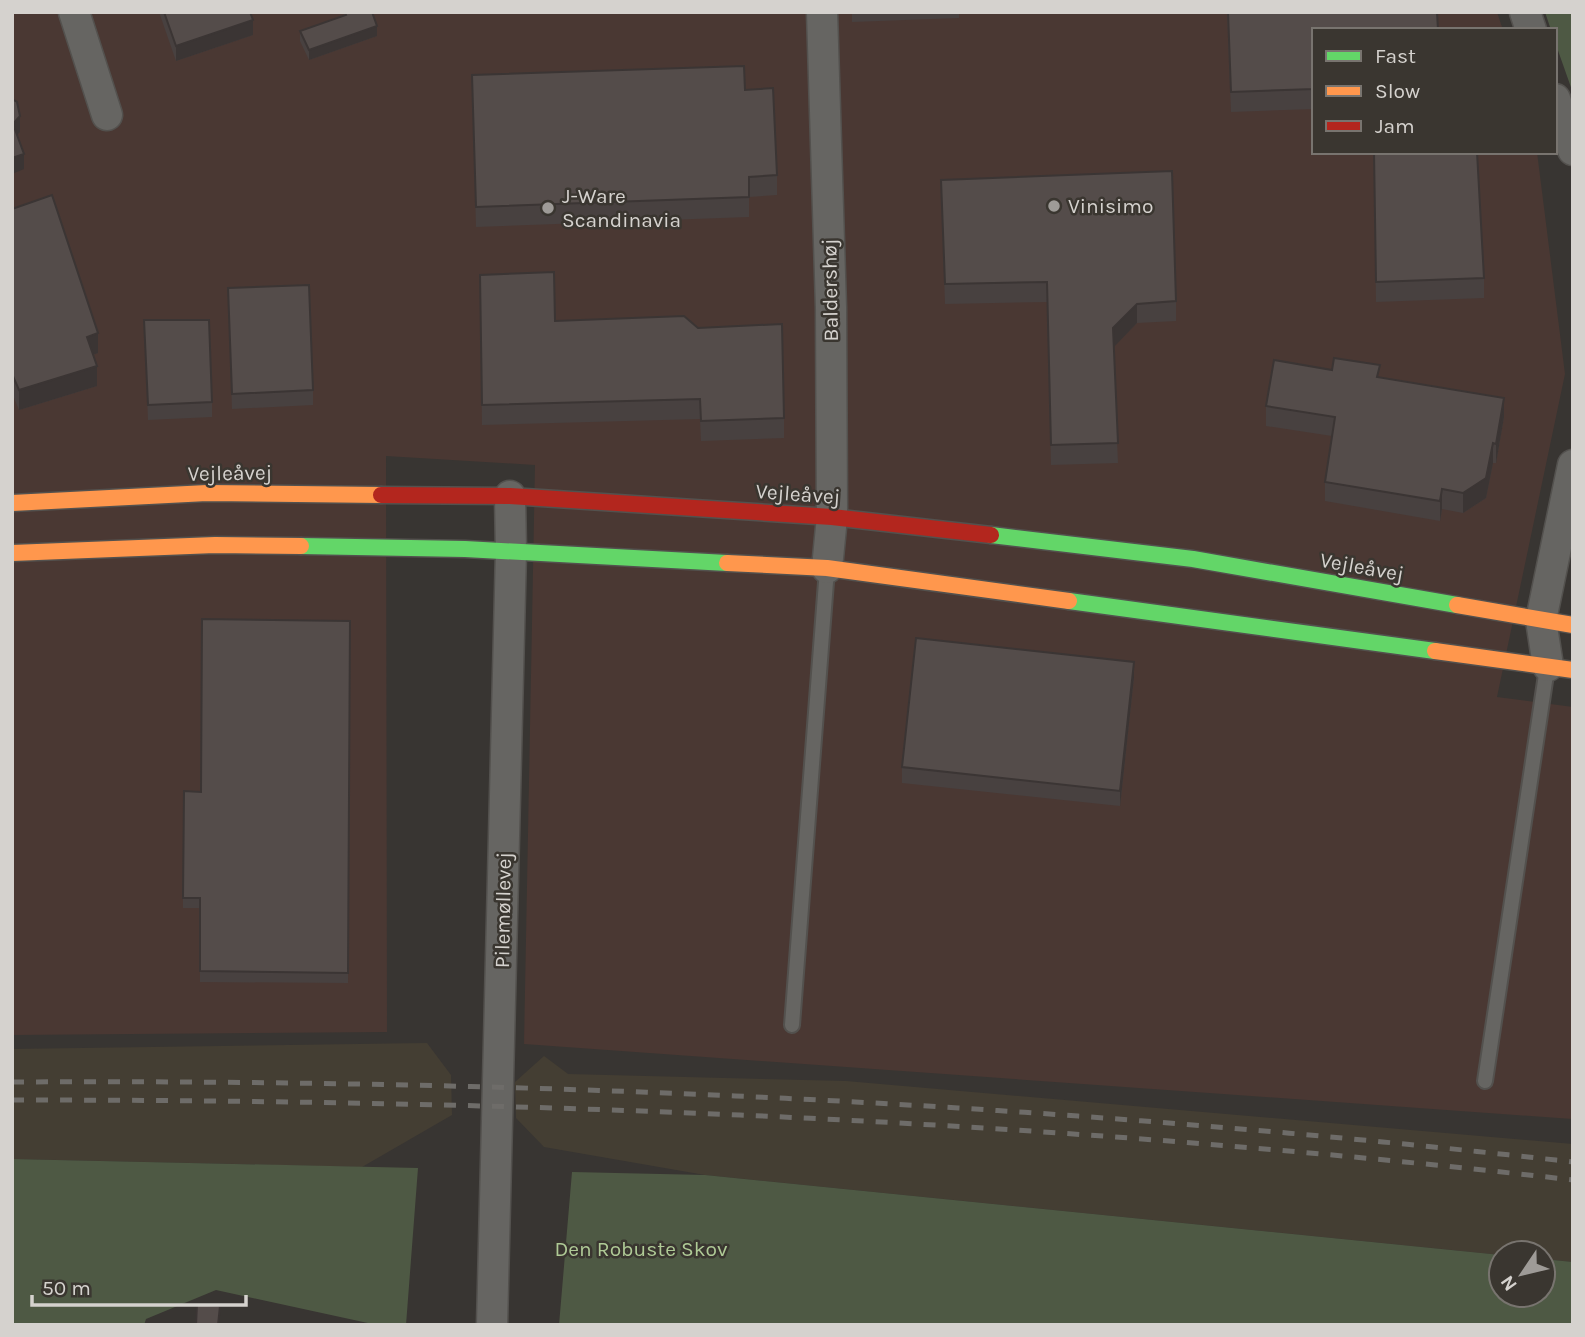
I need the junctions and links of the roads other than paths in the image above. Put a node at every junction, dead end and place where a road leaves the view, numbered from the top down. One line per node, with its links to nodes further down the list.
1 (74, 12): 4 (street)
2 (822, 12): 11 (street, Baldershøj)
3 (1557, 105): 5 (street)
4 (107, 115)
5 (1573, 149)
6 (1573, 465): 15 (street)
7 (156, 480): 8 (street)
8 (208, 494): 9 (street, Vejleåvej); 10 (street, Vejleåvej)
9 (510, 496): 11 (street, Vejleåvej); 12 (street, Pilemøllevej)
10 (12, 503)
11 (832, 517): 14 (street, Baldershøj); 15 (street, Vejleåvej)
12 (511, 551): 13 (street); 14 (street); 21 (street, Pilemøllevej)
13 (12, 553)
14 (827, 568): 18 (street); 19 (lane)
15 (1541, 620): 16 (street, Vejleåvej); 18 (street)
16 (1573, 625)
17 (1573, 640): 18 (street)
18 (1560, 668): 20 (lane)
19 (792, 1025)
20 (1485, 1081)
21 (492, 1325)

